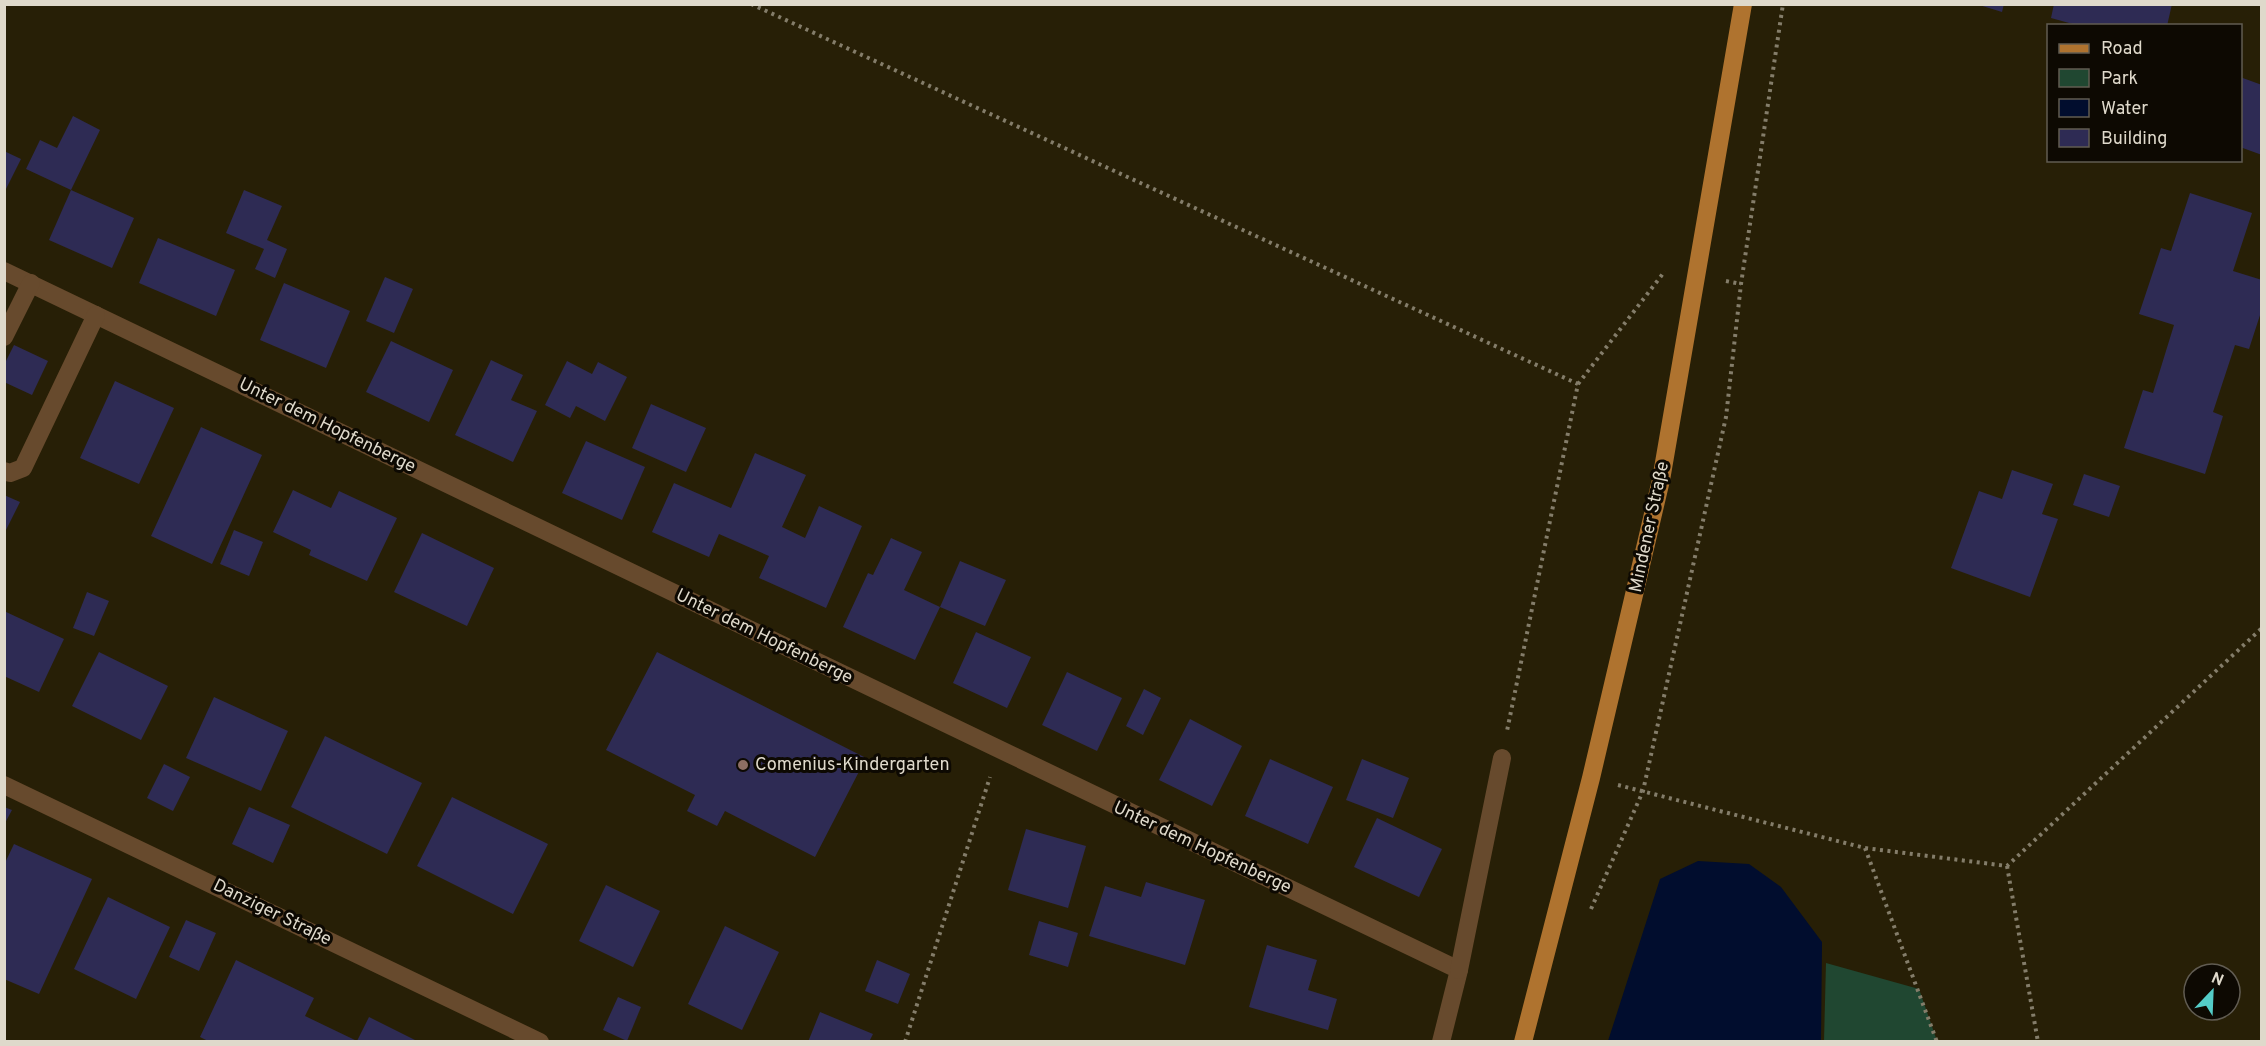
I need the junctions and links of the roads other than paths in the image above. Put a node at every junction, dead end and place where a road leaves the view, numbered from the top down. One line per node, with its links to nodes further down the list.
1 (1743, 4): 12 (main road, Mindener Straße)
2 (4, 271): 3 (street, Unter dem Hopfenberge)
3 (31, 283): 4 (street, Unter dem Hopfenberge); 5 (street)
4 (96, 315): 6 (street); 9 (street, Unter dem Hopfenberge)
5 (4, 337)
6 (4, 471)
7 (1502, 758): 9 (street)
8 (4, 785): 10 (street, Danziger Straße)
9 (1459, 970): 11 (street)
10 (540, 1041)
11 (1442, 1041)
12 (1522, 1041)

